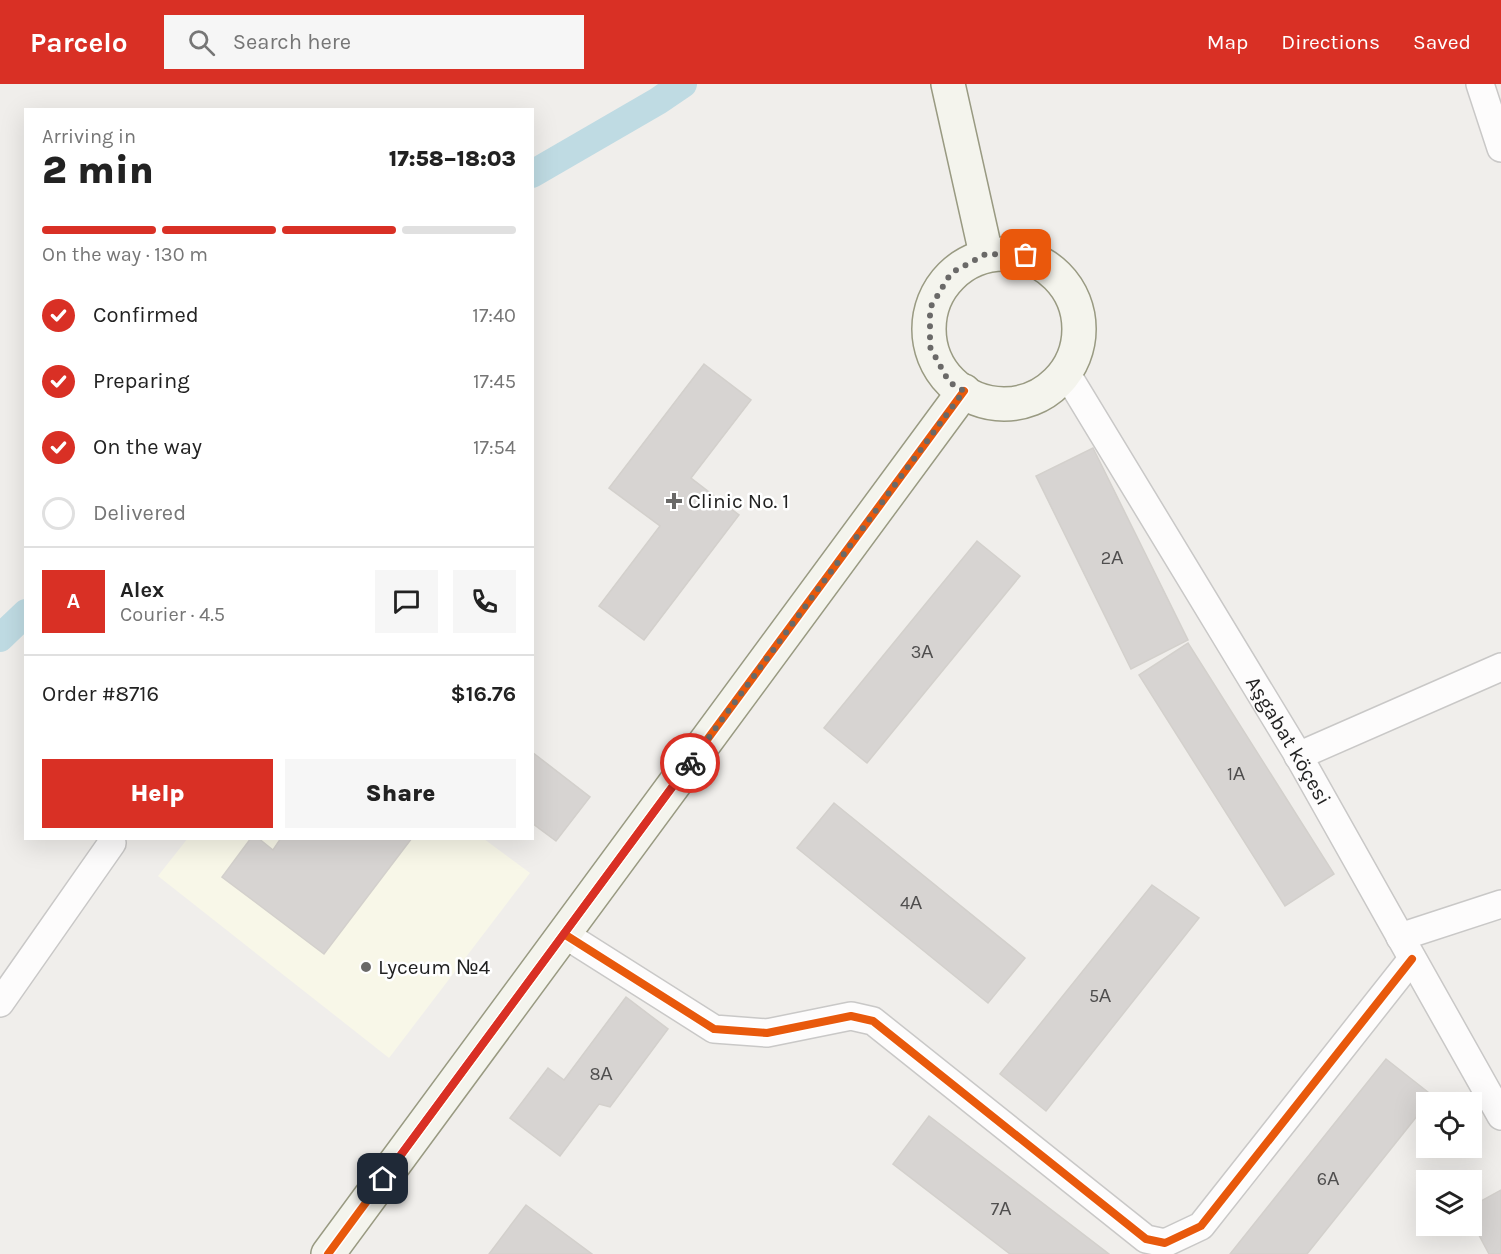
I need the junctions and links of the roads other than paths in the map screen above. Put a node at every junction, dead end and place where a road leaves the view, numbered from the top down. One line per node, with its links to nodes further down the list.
1 (948, 84): 4 (street)
2 (1480, 84): 3 (street)
3 (1501, 148)
4 (986, 254): 5 (street); 6 (street)
5 (1065, 371): 6 (street); 8 (street, Aşgabat köçesi)
6 (964, 391): 11 (street)
7 (1501, 667): 8 (street)
8 (1298, 756): 12 (street, Aşgabat köçesi)
9 (112, 843): 13 (street)
10 (1501, 904): 12 (street)
11 (564, 934): 12 (street); 15 (street)
12 (1406, 948): 14 (street, Aşgabat köçesi)
13 (0, 1003)
14 (1501, 1116)
15 (328, 1254)

